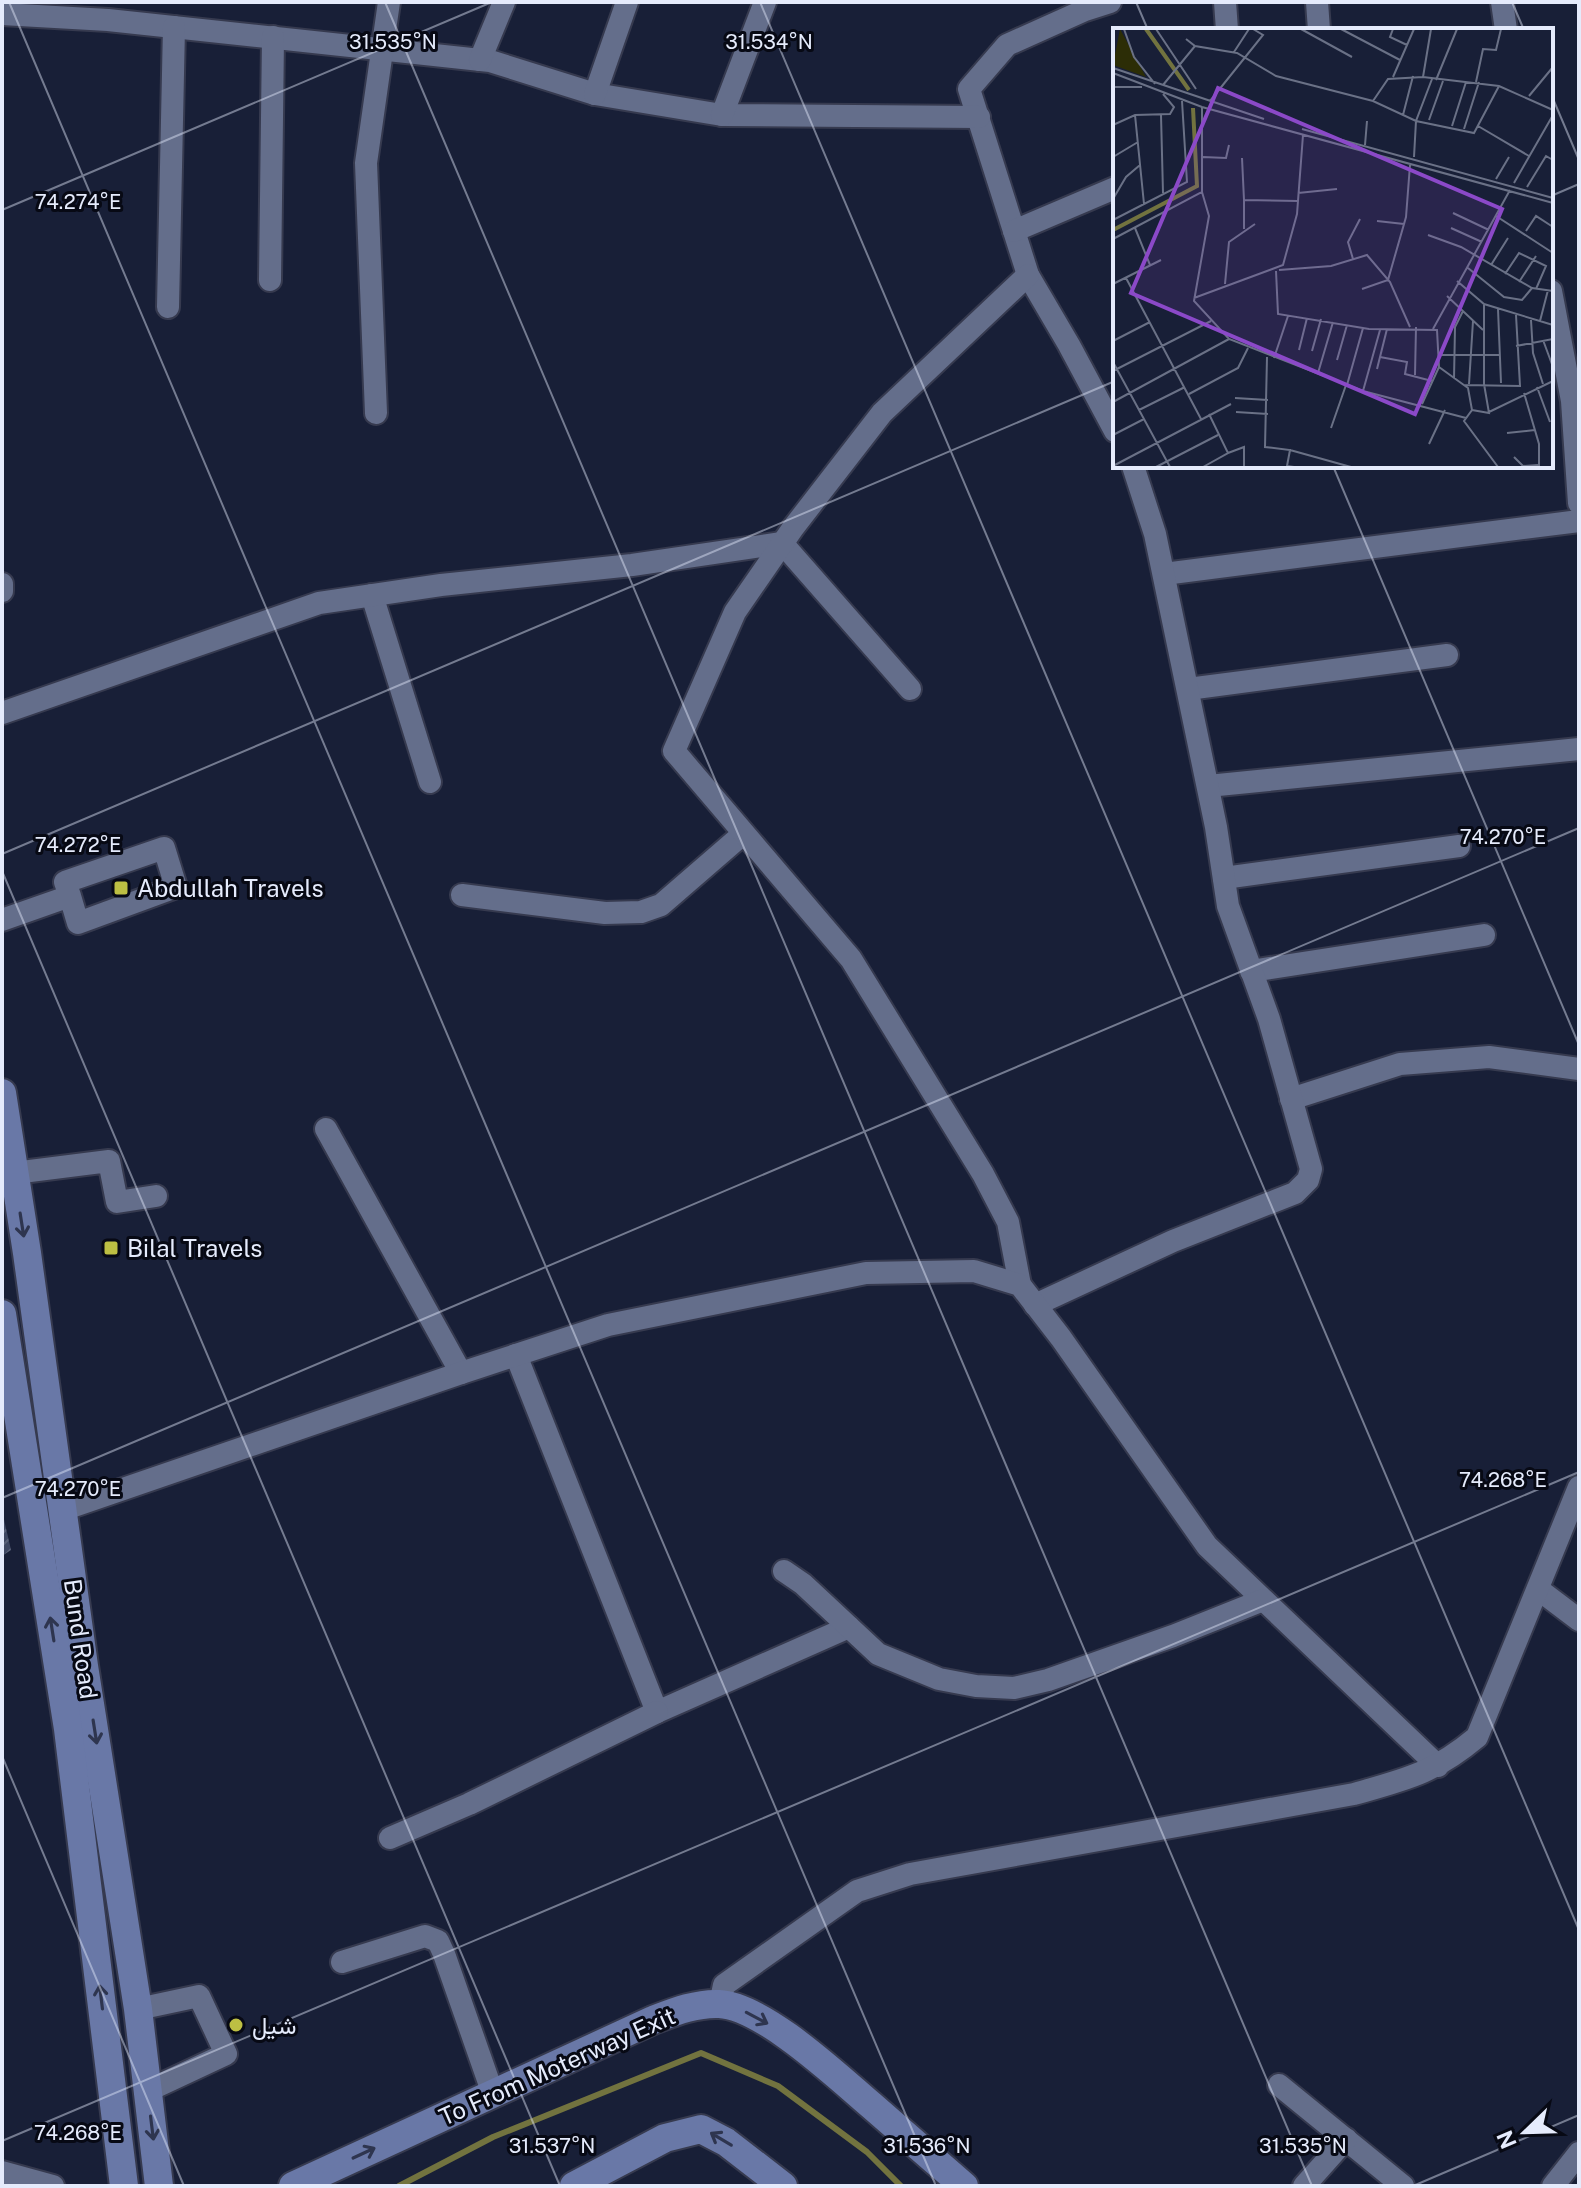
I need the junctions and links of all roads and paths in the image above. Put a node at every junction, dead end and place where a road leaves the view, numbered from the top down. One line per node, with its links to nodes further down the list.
1 (389, 2): 16 (street)
2 (504, 2): 17 (street)
3 (627, 2): 18 (street)
4 (765, 2): 19 (street)
5 (1110, 2): 20 (street)
6 (1225, 2): 12 (street)
7 (1317, 2): 13 (street)
8 (1502, 2): 14 (street)
9 (64, 10): 10 (street); 11 (street)
10 (2, 14)
11 (174, 27): 15 (street); 25 (street)
12 (1227, 28)
13 (1319, 28)
14 (1506, 28)
15 (273, 37): 16 (street); 24 (street)
16 (383, 48): 17 (street); 28 (street)
17 (480, 60): 18 (street)
18 (595, 94): 19 (street)
19 (722, 115): 20 (street)
20 (979, 117): 22 (street)
21 (1113, 189): 22 (street)
22 (1014, 231): 23 (street)
23 (1028, 275): 29 (street); 33 (street)
24 (270, 280)
25 (168, 307)
26 (1553, 311): 27 (street)
27 (1562, 402): 31 (street)
28 (376, 413)
29 (1113, 422)
30 (1134, 468): 34 (street)
31 (1579, 503)
32 (1579, 521): 34 (street)
33 (782, 543): 37 (street); 39 (street); 45 (street)
34 (1164, 574): 40 (street)
35 (2, 584): 36 (street)
36 (2, 591)
37 (372, 595): 41 (street); 43 (street)
38 (1447, 655): 40 (street)
39 (910, 689)
40 (1188, 689): 44 (street)
41 (2, 713)
42 (1579, 749): 44 (street)
43 (430, 782)
44 (1208, 786): 47 (street)
45 (743, 834): 48 (street); 59 (street)
46 (1459, 846): 47 (street)
47 (1224, 878): 52 (street)
48 (462, 895)
49 (70, 896): 49 (street); 50 (street)
50 (2, 920)
51 (1484, 935): 52 (street)
52 (1251, 971): 55 (street)
53 (1579, 1069): 55 (street)
54 (2, 1093): 57 (main road, Bund Road)
55 (1291, 1099): 60 (street)
56 (326, 1129): 63 (street)
57 (14, 1173): 58 (street); 65 (main road, Bund Road, one-way to 65)
58 (156, 1196)
59 (1020, 1285): 60 (street); 62 (street)
60 (1035, 1305): 68 (street)
61 (2, 1314): 78 (main road, Bund Road, one-way to 61)
62 (516, 1355): 63 (street); 71 (street)
63 (461, 1373): 65 (street)
64 (1579, 1487): 67 (street)
65 (62, 1510): 76 (main road, Bund Road, one-way to 76)
66 (784, 1571): 70 (street)
67 (1538, 1589): 69 (street); 72 (street)
68 (1263, 1600): 70 (street); 72 (street)
69 (1579, 1620)
70 (849, 1627): 71 (street)
71 (657, 1712): 73 (street)
72 (1438, 1766): 75 (street)
73 (390, 1838)
74 (342, 1962): 81 (street)
75 (720, 2004): 81 (main road, To From Moterway Exit); 91 (main road, To From Moterway Exit, one-way to 91)
76 (138, 2009): 77 (main road, Bund Road); 80 (street)
77 (143, 2054): 78 (main road); 80 (main road, Bund Road)
78 (108, 2056): 86 (main road, Bund Road)
79 (1279, 2085): 82 (street)
80 (147, 2091): 87 (main road, Bund Road, one-way to 87)
81 (493, 2094): 88 (main road, To From Moterway Exit, one-way to 81)
82 (1346, 2139): 92 (street); 93 (street)
83 (1579, 2153): 94 (street)
84 (2, 2172): 85 (street)
85 (53, 2186)
86 (124, 2186)
87 (159, 2186)
88 (293, 2186)
89 (574, 2186): 90 (main road, one-way to 89)
90 (783, 2186)
91 (964, 2186)
92 (1304, 2186)
93 (1403, 2186)
94 (1553, 2186)

